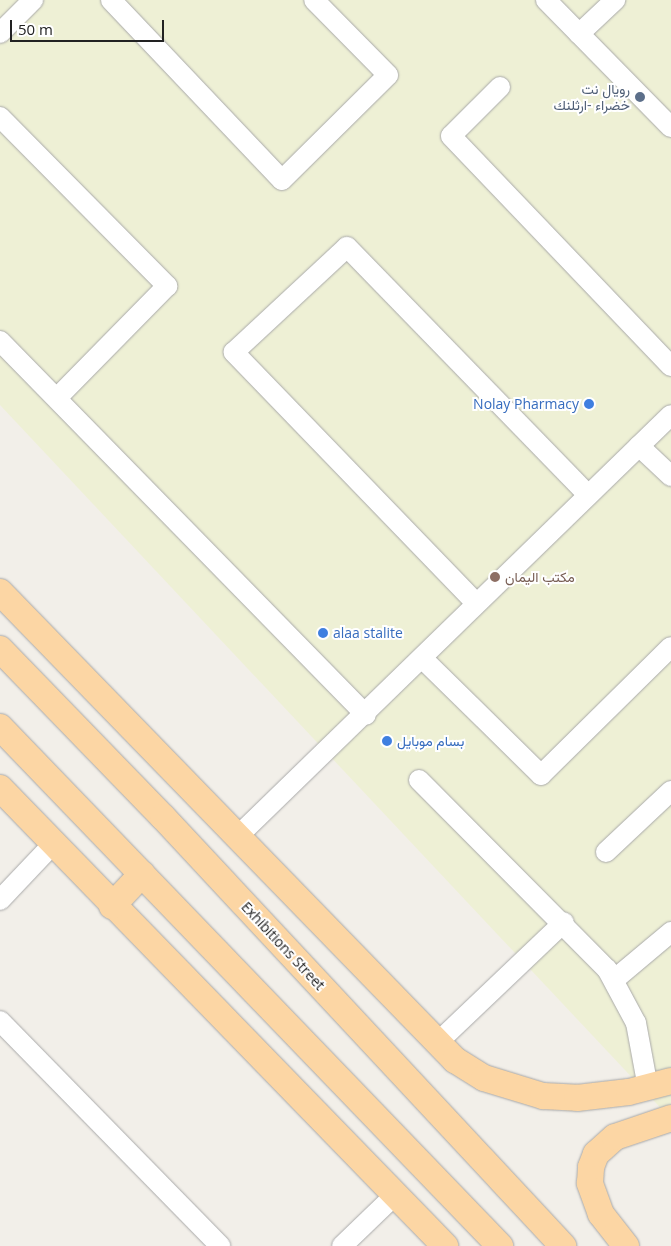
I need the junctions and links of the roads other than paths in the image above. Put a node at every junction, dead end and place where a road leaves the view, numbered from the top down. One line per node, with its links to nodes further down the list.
1 (32, 0): 6 (street)
2 (111, 0): 3 (street)
3 (314, 0)
4 (546, 0): 7 (street)
5 (615, 0): 7 (street)
6 (0, 33)
7 (579, 34): 10 (street)
8 (500, 87): 12 (street)
9 (0, 117): 13 (street)
10 (671, 127)
11 (0, 341): 13 (street)
12 (671, 366)
13 (57, 398): 23 (street)
14 (671, 415): 15 (street)
15 (639, 446): 16 (street); 17 (street)
16 (671, 476)
17 (588, 495): 19 (street); 19 (street)
18 (0, 592): 27 (main road)
19 (476, 603): 22 (street)
20 (671, 646): 22 (street)
21 (0, 649): 29 (main road, Exhibitions Street)
22 (422, 658): 23 (street)
23 (366, 714): 30 (street)
24 (0, 727): 33 (main road)
25 (420, 780): 36 (street)
26 (0, 788): 31 (main road)
27 (190, 789): 29 (main road); 30 (main road)
28 (671, 791): 32 (street)
29 (163, 817): 48 (main road, Exhibitions Street)
30 (237, 837): 40 (main road)
31 (52, 844): 34 (street); 35 (main road)
32 (606, 852)
33 (142, 874): 35 (main road); 47 (main road)
34 (0, 900)
35 (112, 906): 43 (main road)
36 (564, 922): 38 (street); 40 (street)
37 (671, 932): 38 (street)
38 (616, 979): 41 (street)
39 (0, 1021): 44 (street)
40 (437, 1043): 41 (main road)
41 (660, 1084)
42 (671, 1118): 49 (main road)
43 (395, 1195): 45 (street); 46 (main road)
44 (220, 1246)
45 (342, 1246)
46 (445, 1246)
47 (500, 1246)
48 (563, 1246)
49 (626, 1246)

